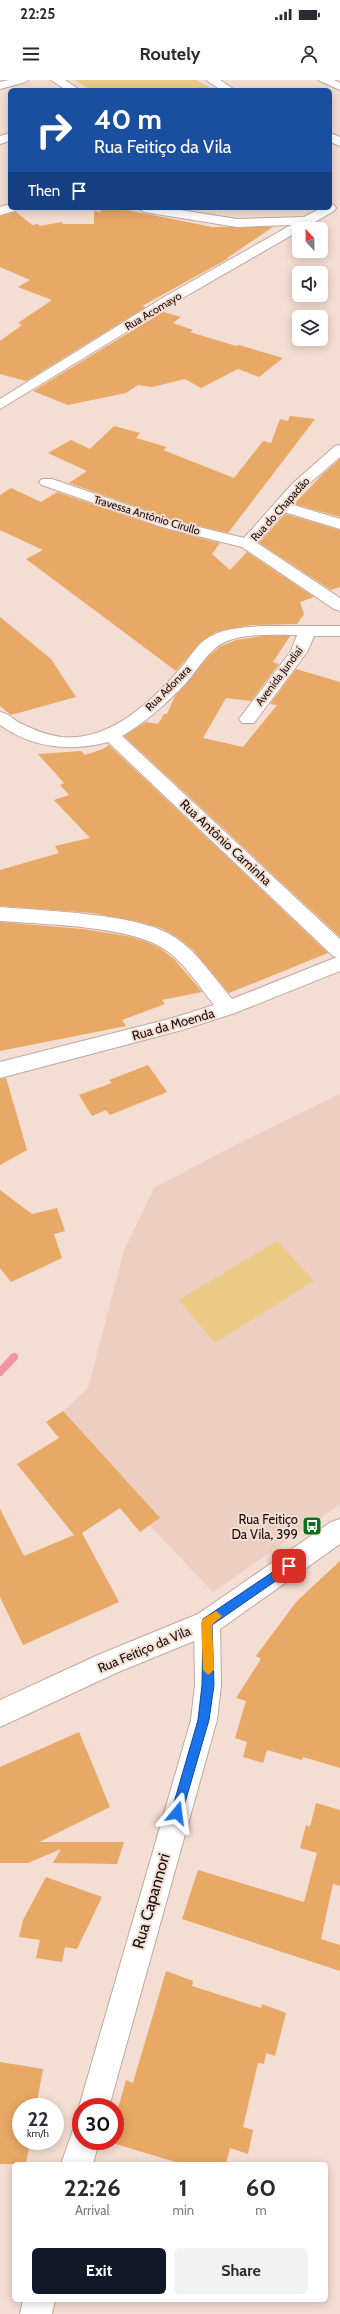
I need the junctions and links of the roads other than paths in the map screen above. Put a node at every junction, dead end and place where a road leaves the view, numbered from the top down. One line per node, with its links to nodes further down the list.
1 (22, 80): 5 (street)
2 (57, 80): 7 (street)
3 (212, 80): 8 (street)
4 (324, 80): 6 (street)
5 (0, 86)
6 (340, 87)
7 (71, 88)
8 (226, 88)
9 (157, 210): 11 (street)
10 (326, 210): 11 (street, Rua Acomayo)
11 (307, 221): 12 (street, Rua Acomayo)
12 (0, 405)
13 (340, 449): 15 (street, Rua do Chapadão)
14 (47, 482): 17 (street, Travessa Antônio Cirullo)
15 (280, 506): 16 (street); 17 (street, Rua do Chapadão)
16 (340, 524)
17 (248, 544): 18 (street, Rua do Chapadão)
18 (340, 606)
19 (307, 631): 20 (street, Rua Adonara); 22 (street, Avenida Jundiaí); 23 (street, Rua Adonara)
20 (340, 631)
21 (0, 717): 23 (street, Rua Adonara)
22 (248, 720)
23 (110, 735): 25 (street, Rua Antônio Caminha)
24 (0, 914): 27 (street)
25 (340, 951)
26 (340, 963): 27 (street, Rua da Moenda)
27 (228, 1008): 28 (street, Rua da Moenda)
28 (0, 1070)
29 (340, 1530): 30 (street, Rua Feitiço da Vila)
30 (207, 1623): 31 (street, Rua Feitiço da Vila); 32 (street, Rua Capannori)
31 (0, 1714)
32 (97, 2098)
33 (81, 2150): 34 (street)
34 (78, 2162)
35 (39, 2302): 36 (street)
36 (36, 2314)

